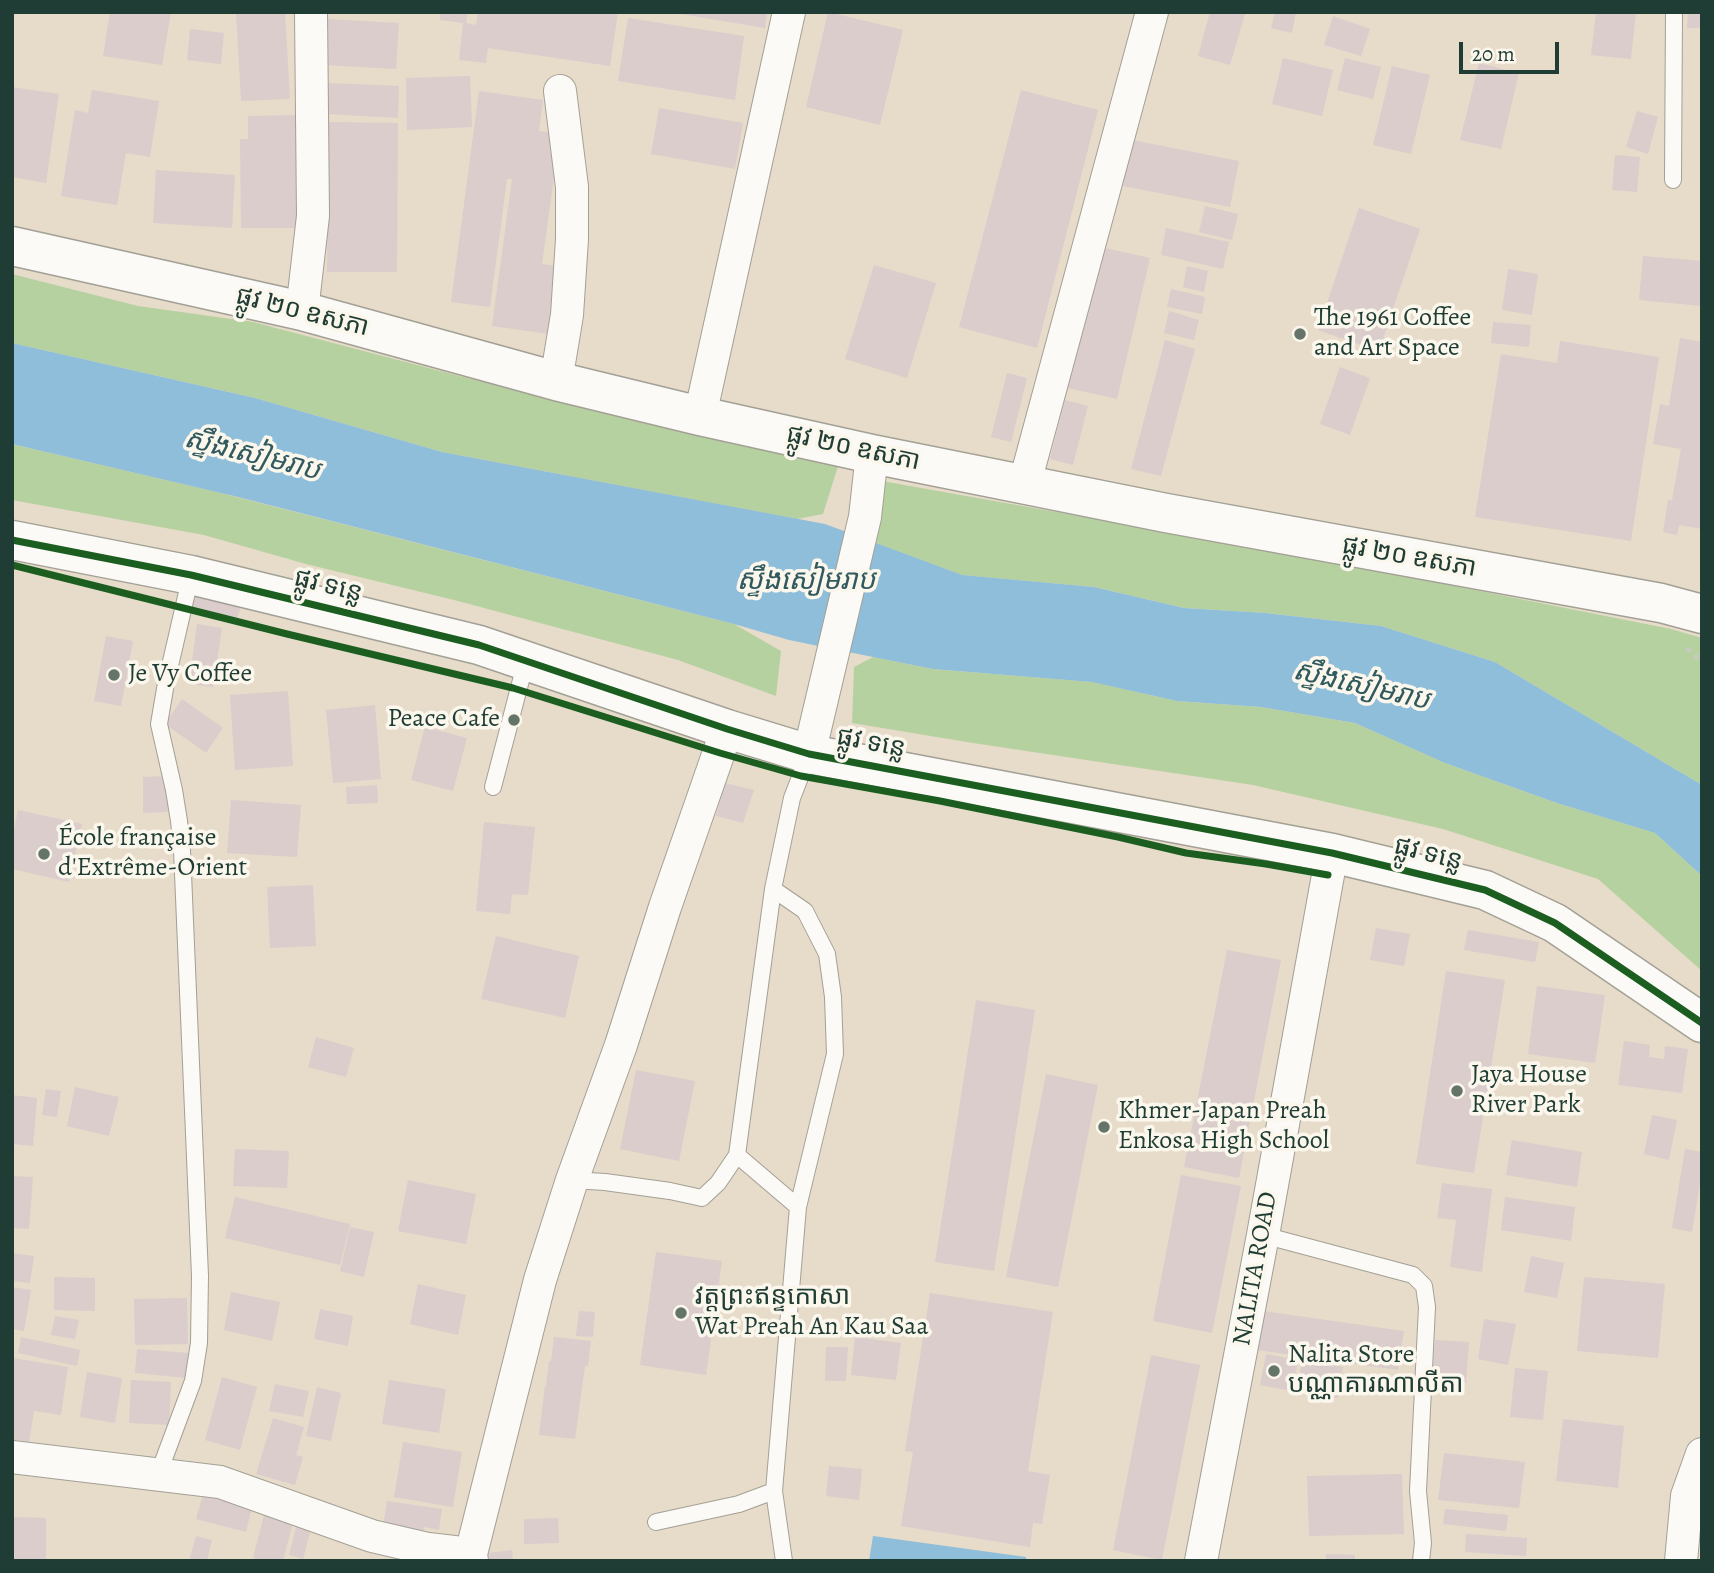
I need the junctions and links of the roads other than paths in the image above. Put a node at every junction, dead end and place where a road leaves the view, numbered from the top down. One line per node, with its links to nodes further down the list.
1 (311, 12): 8 (street)
2 (789, 12): 10 (street)
3 (1153, 12): 12 (street)
4 (1674, 12): 6 (lane)
5 (560, 91): 9 (street)
6 (1673, 180)
7 (12, 246): 8 (street, ផ្លូវ ២០ ឧសភា)
8 (302, 311): 9 (street, ផ្លូវ ២០ ឧសភា)
9 (556, 381): 10 (street, ផ្លូវ ២០ ឧសភា)
10 (700, 416): 11 (street, ផ្លូវ ២០ ឧសភា)
11 (872, 454): 12 (street, ផ្លូវ ២០ ឧសភា); 18 (street)
12 (1024, 486): 15 (street, ផ្លូវ ២០ ឧសភា)
13 (12, 540): 14 (street, ផ្លូវ ទន្លេ)
14 (191, 575): 16 (street, ផ្លូវ ទន្លេ); 29 (lane)
15 (1702, 614)
16 (526, 661): 17 (street, ផ្លូវ ទន្លេ); 19 (lane)
17 (727, 729): 18 (street, ផ្លូវ ទន្លេ); 24 (street)
18 (809, 754): 20 (street, ផ្លូវ ទន្លេ); 21 (lane)
19 (493, 787)
20 (1332, 853): 22 (street, ផ្លូវ ទន្លេ); 26 (street, NALITA ROAD)
21 (773, 889): 23 (lane); 25 (lane)
22 (1702, 1023)
23 (737, 1155): 24 (lane); 25 (lane)
24 (572, 1180): 32 (street)
25 (798, 1208): 30 (lane)
26 (1263, 1235): 34 (street, NALITA ROAD); 35 (lane)
27 (1702, 1454): 36 (street)
28 (12, 1457): 29 (street)
29 (158, 1475): 32 (street)
30 (774, 1491): 31 (lane); 33 (lane)
31 (656, 1522)
32 (471, 1558)
33 (784, 1561)
34 (1202, 1561)
35 (1421, 1561)
36 (1681, 1561)

